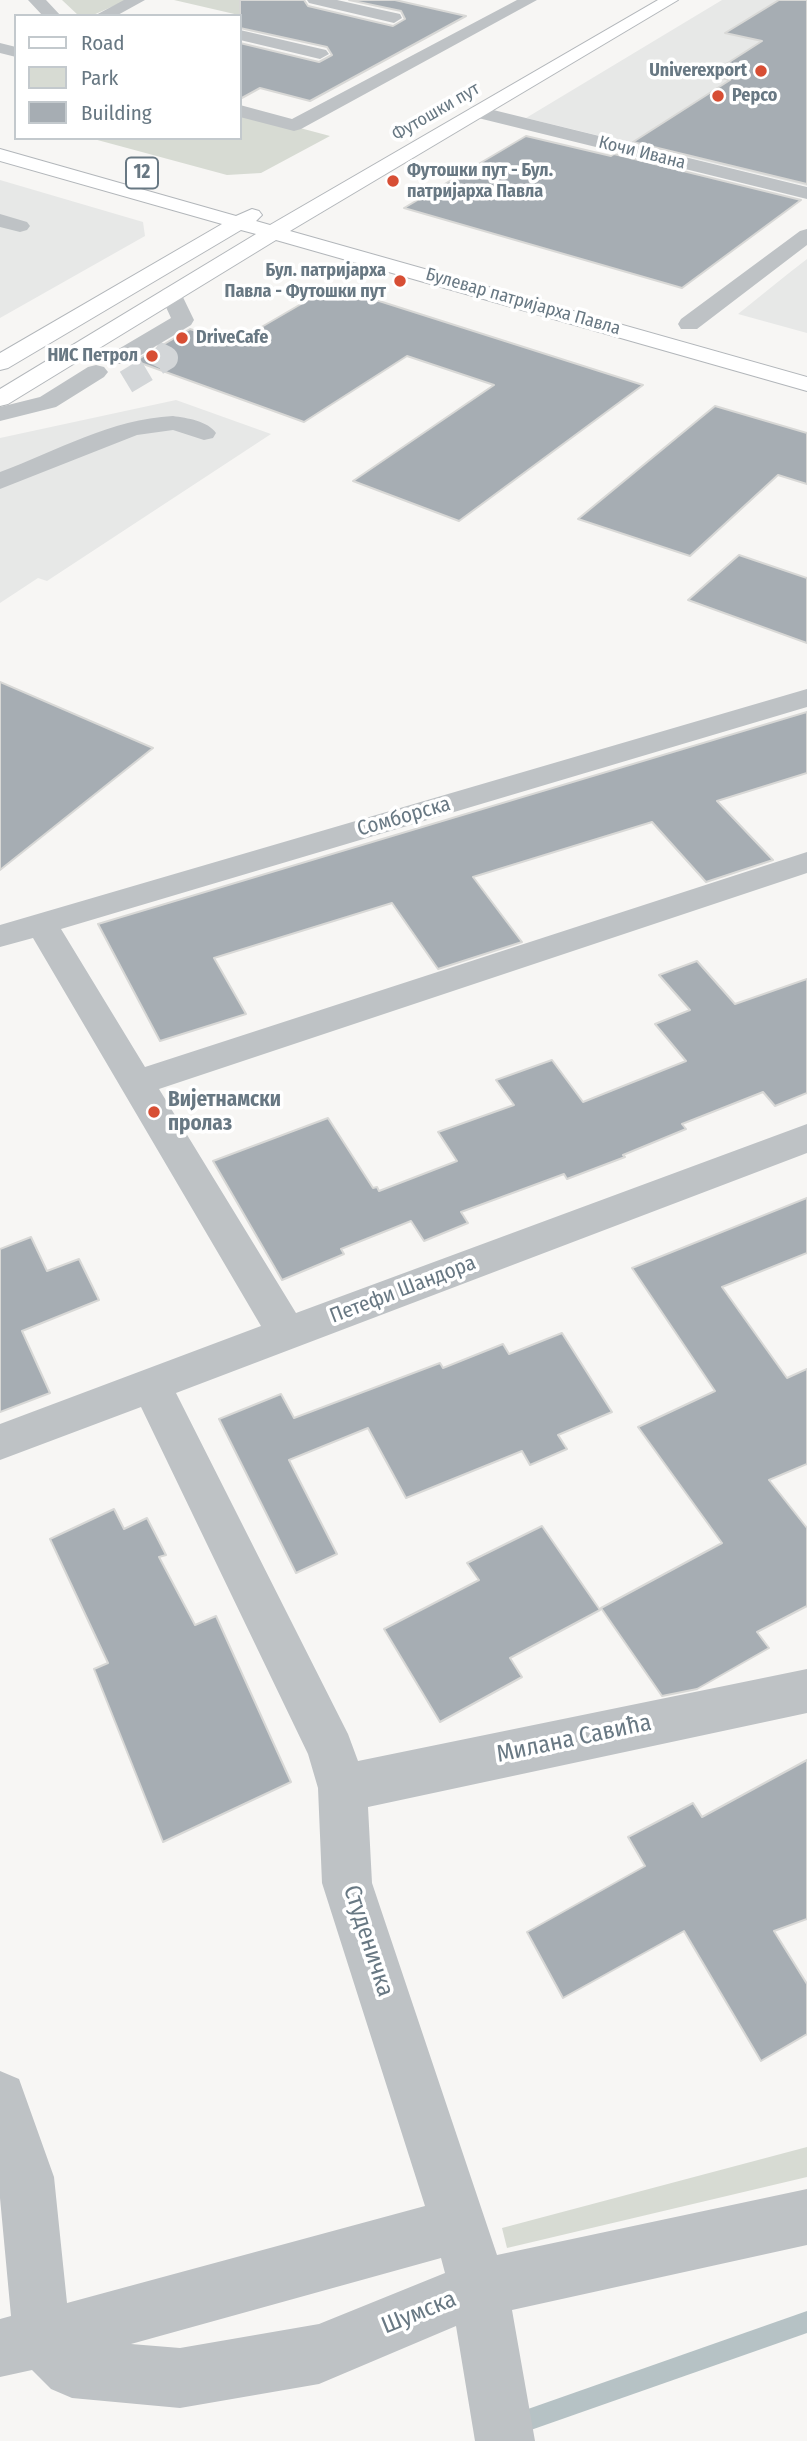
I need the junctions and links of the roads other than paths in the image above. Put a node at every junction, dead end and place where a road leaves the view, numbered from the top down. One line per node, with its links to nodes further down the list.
1 (36, 0): 6 (street)
2 (315, 0): 8 (street)
3 (528, 0): 11 (street)
4 (670, 0): 12 (main road, Футошки пут)
5 (135, 7): 7 (street)
6 (51, 14)
7 (109, 14)
8 (394, 18)
9 (242, 35): 10 (street)
10 (320, 54)
11 (242, 112)
12 (477, 113): 14 (street, Кочи Ивана); 17 (main road, Футошки пут)
13 (0, 155): 18 (main road, 12)
14 (807, 193)
15 (240, 200): 16 (main road)
16 (272, 208): 17 (main road); 18 (main road)
17 (300, 216): 19 (main road); 20 (main road, Футошки пут)
18 (239, 222): 20 (main road, Булевар патријарха Павла); 27 (main road)
19 (323, 222)
20 (274, 232): 22 (main road); 29 (main road, Булевар патријарха Павла)
21 (807, 235): 24 (street)
22 (171, 294): 26 (street); 30 (main road)
23 (663, 317): 24 (main road)
24 (689, 324): 25 (main road)
25 (715, 332)
26 (118, 359)
27 (0, 363)
28 (102, 381): 31 (street)
29 (807, 384)
30 (0, 399)
31 (0, 414)
32 (204, 433): 33 (street)
33 (0, 481)
34 (807, 698): 36 (street, Сомборска)
35 (807, 862): 38 (street)
36 (41, 924): 37 (street, Сомборска); 38 (street)
37 (0, 936)
38 (136, 1083): 40 (street)
39 (807, 1139): 40 (street, Петефи Шандора)
40 (287, 1334): 41 (street, Петефи Шандора)
41 (151, 1385): 42 (street, Петефи Шандора); 44 (street, Студеничка)
42 (0, 1443)
43 (807, 1691): 44 (street, Милана Савића)
44 (342, 1788): 47 (street, Студеничка)
45 (0, 2098): 49 (street)
46 (807, 2217): 48 (street, Шумска)
47 (458, 2225): 48 (street, Студеничка); 49 (street)
48 (479, 2288): 49 (street, Шумска); 50 (street, Студеничка)
49 (21, 2344)
50 (505, 2441)

